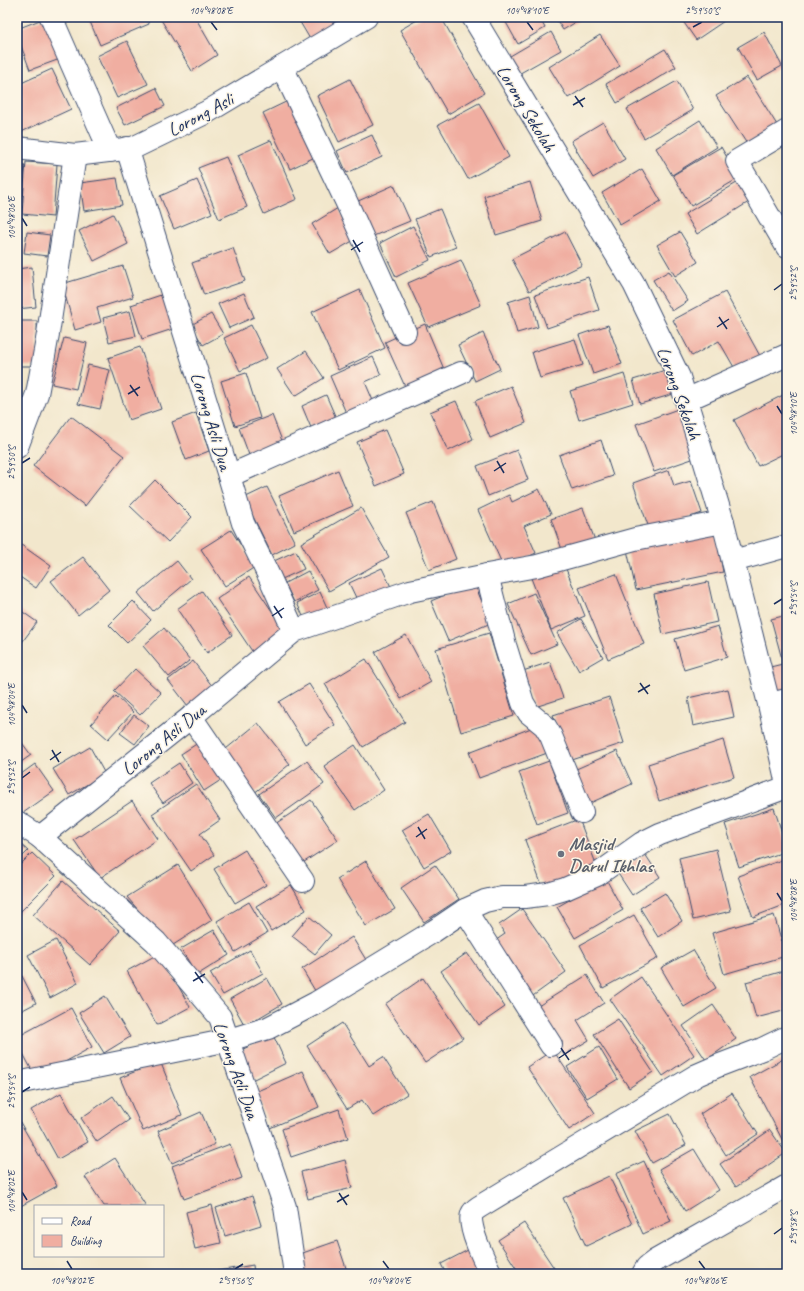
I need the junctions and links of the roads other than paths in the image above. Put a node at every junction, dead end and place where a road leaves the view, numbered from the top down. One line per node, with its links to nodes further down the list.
1 (51, 17): 7 (street, Lorong Asli Dua)
2 (366, 17): 4 (street, Lorong Asli)
3 (472, 17): 13 (street, Lorong Sekolah)
4 (282, 67): 7 (street, Lorong Asli); 10 (street)
5 (787, 131): 9 (street)
6 (17, 148): 8 (street, Lorong Asli)
7 (118, 149): 8 (street, Lorong Asli); 15 (street, Lorong Asli Dua)
8 (76, 155): 14 (street)
9 (787, 247)
10 (405, 332)
11 (787, 355): 13 (street)
12 (461, 373): 15 (street)
13 (686, 400): 16 (street, Lorong Sekolah)
14 (17, 447)
15 (229, 476): 20 (street, Lorong Asli Dua)
16 (724, 522): 18 (street, Lorong Sekolah); 19 (street)
17 (787, 546): 18 (street)
18 (733, 561): 21 (street, Lorong Sekolah)
19 (487, 575): 20 (street); 24 (street)
20 (294, 631): 22 (street, Lorong Asli Dua)
21 (778, 702): 23 (street, Lorong Sekolah)
22 (191, 717): 26 (street, Lorong Asli Dua); 27 (street)
23 (787, 786): 28 (street)
24 (582, 812)
25 (17, 822): 26 (street)
26 (40, 837): 30 (street, Lorong Asli Dua)
27 (303, 881)
28 (465, 910): 30 (street); 31 (street)
29 (787, 1037): 35 (street)
30 (228, 1040): 32 (street); 34 (street, Lorong Asli Dua)
31 (551, 1045)
32 (17, 1083)
33 (787, 1186): 36 (street)
34 (296, 1274)
35 (491, 1274)
36 (643, 1274)

